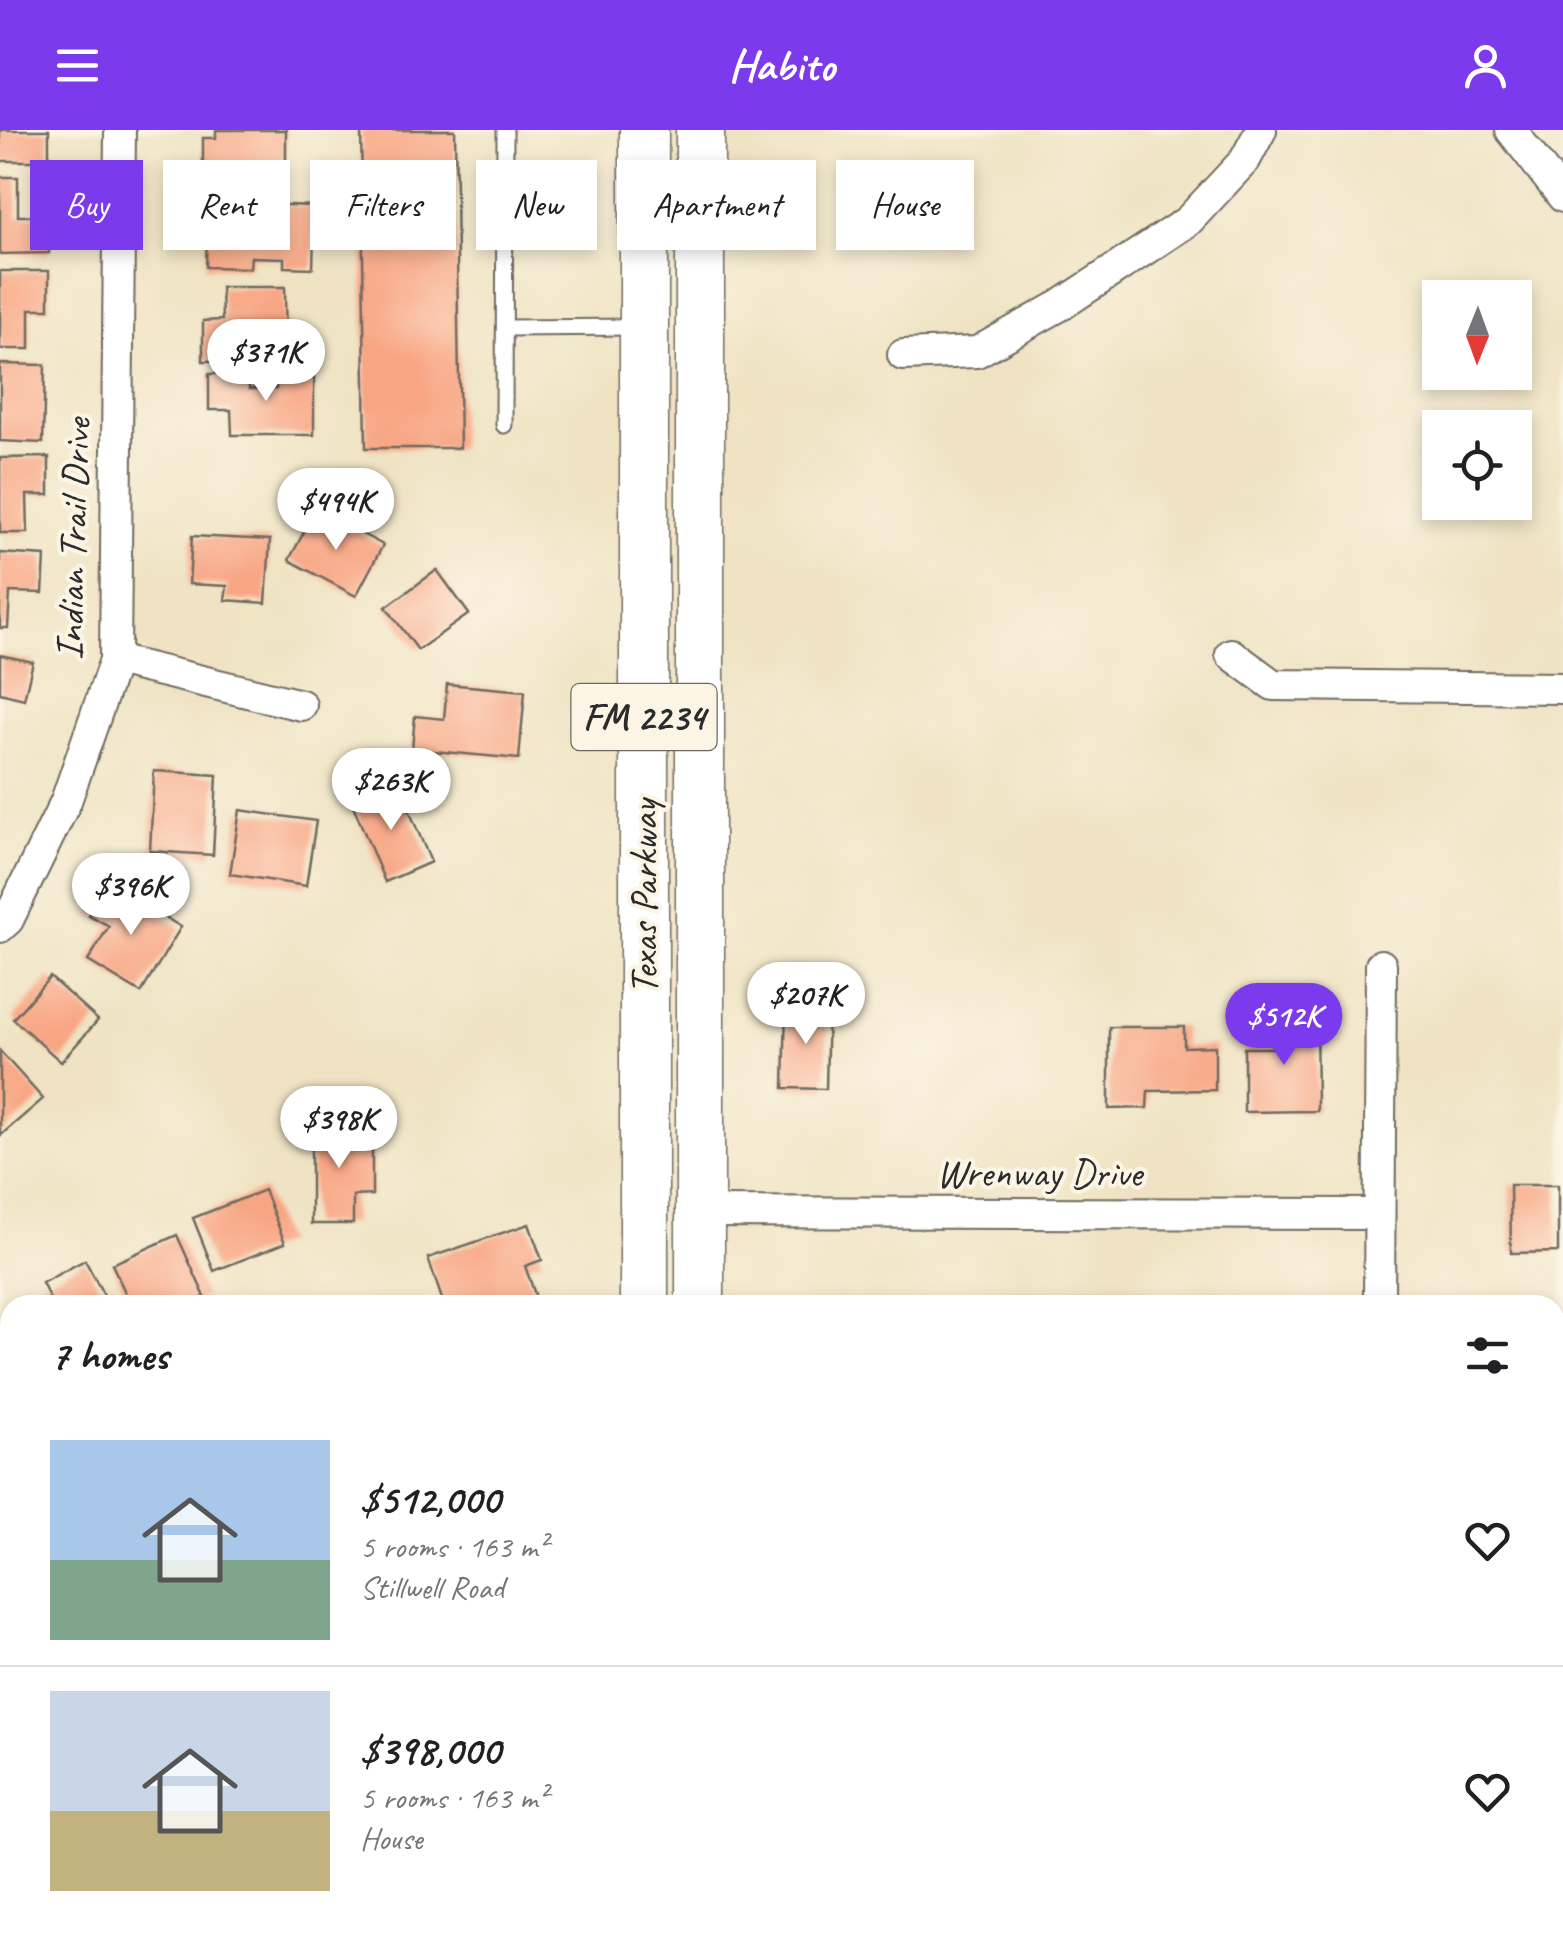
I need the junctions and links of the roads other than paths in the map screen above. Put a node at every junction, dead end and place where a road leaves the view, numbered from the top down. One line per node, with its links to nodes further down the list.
1 (120, 130): 13 (street, Indian Trail Drive)
2 (505, 130): 9 (lane)
3 (644, 130): 8 (main road, Texas Parkway / FM 2234)
4 (700, 130): 18 (main road, Texas Parkway / FM 2234)
5 (1262, 130): 10 (street)
6 (1511, 130): 7 (street)
7 (1563, 198)
8 (643, 327): 9 (lane); 20 (main road, Texas Parkway / FM 2234)
9 (505, 328): 11 (lane)
10 (903, 355)
11 (504, 425)
12 (1231, 654): 14 (street)
13 (116, 660): 15 (street); 16 (street, Indian Trail Drive)
14 (1563, 688)
15 (301, 705)
16 (0, 927)
17 (1381, 965): 19 (street)
18 (700, 1212): 19 (street, Wrenway Drive); 21 (main road, Texas Parkway / FM 2234)
19 (1378, 1214): 22 (street)
20 (644, 1295)
21 (700, 1295)
22 (1380, 1295)

